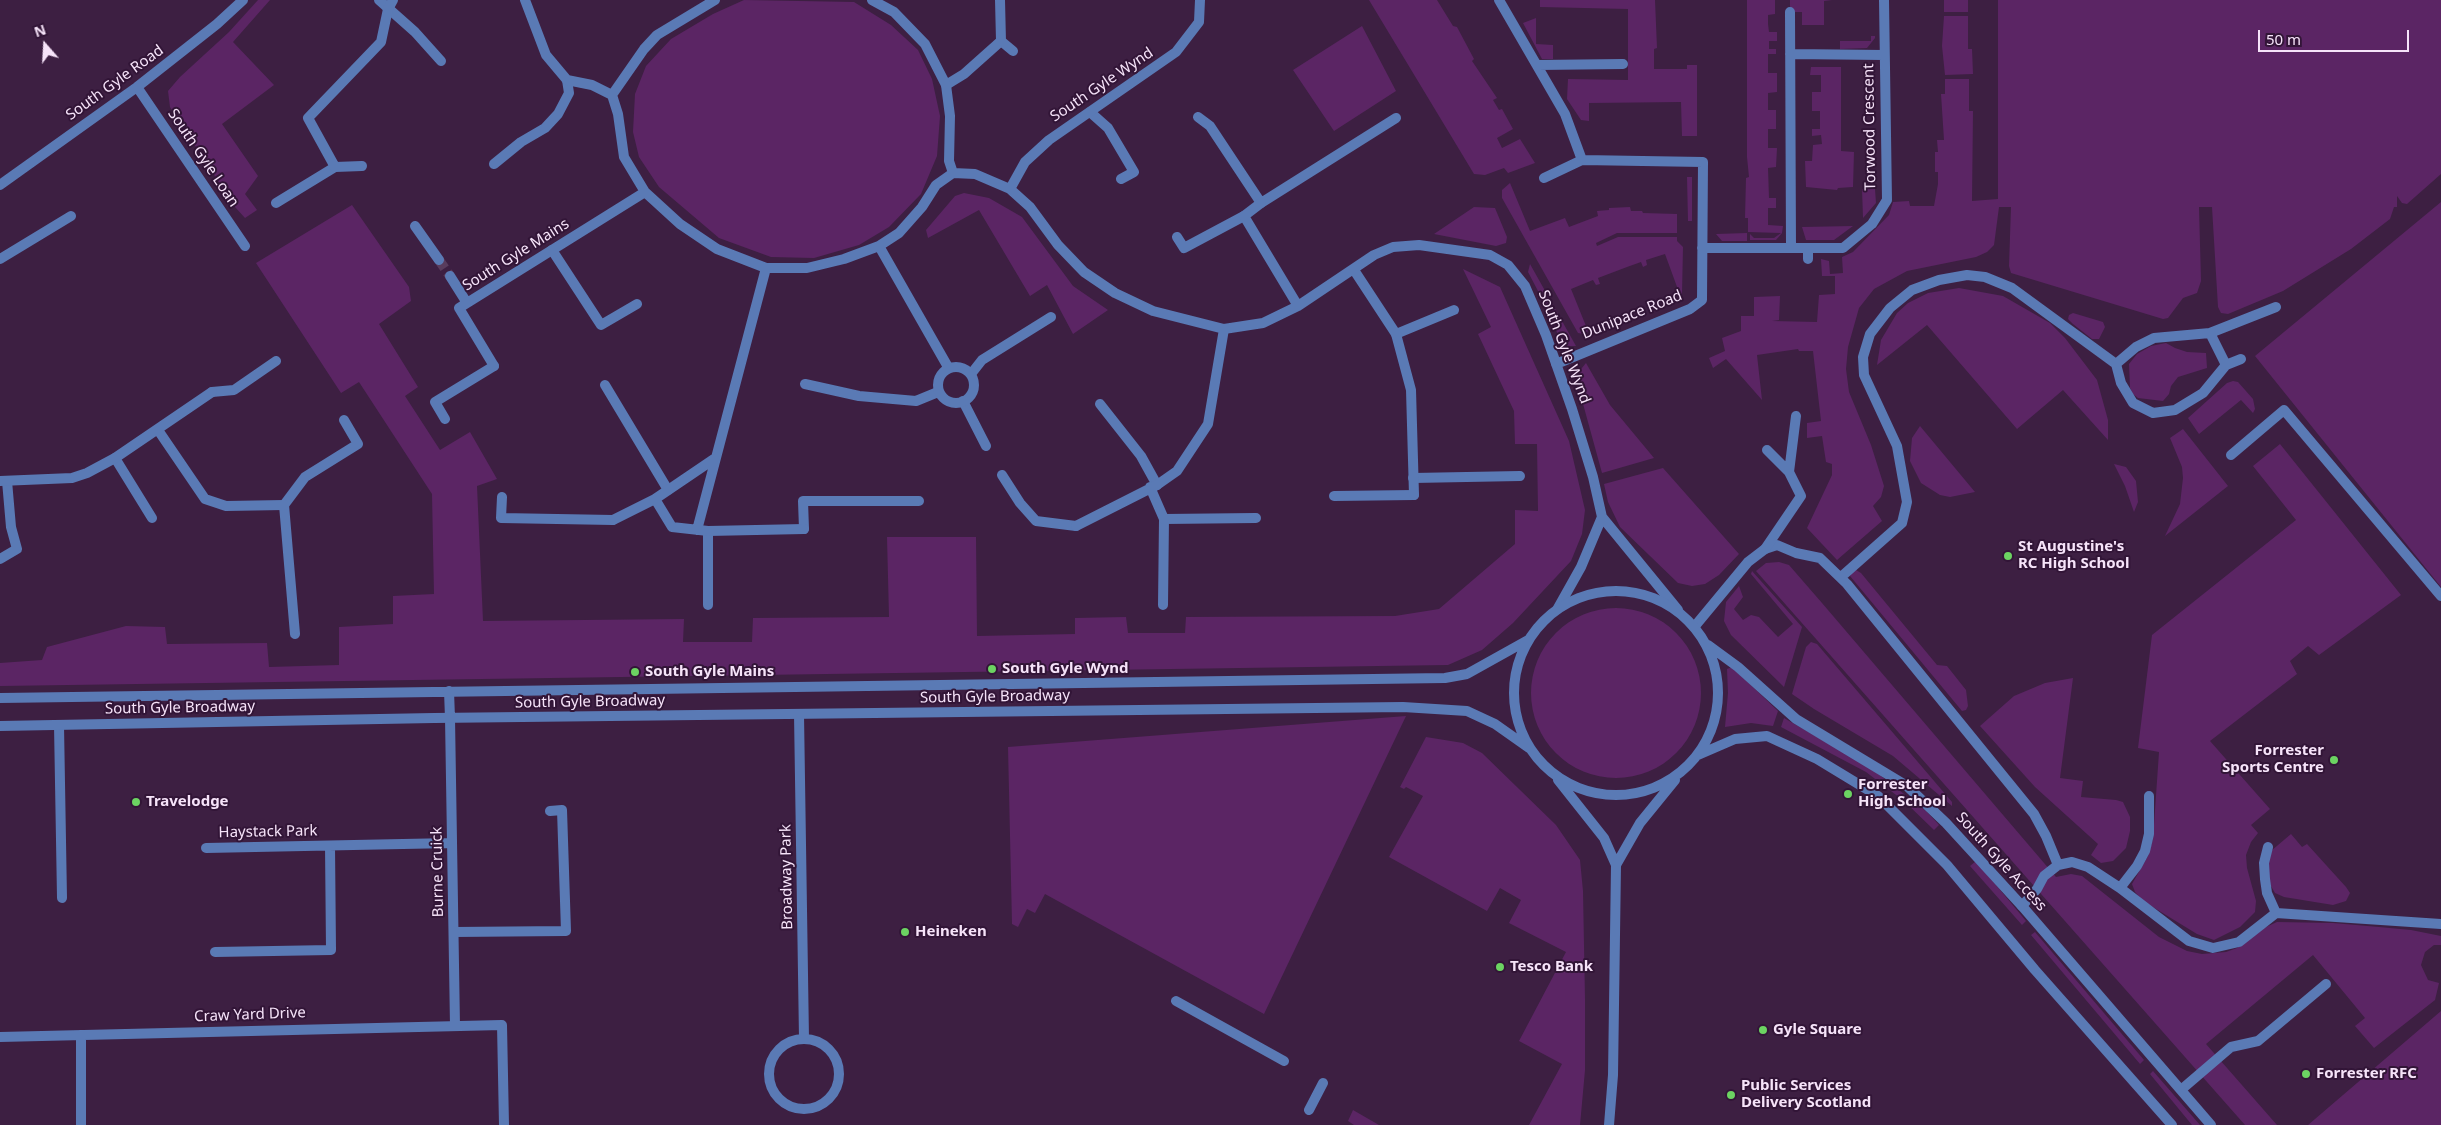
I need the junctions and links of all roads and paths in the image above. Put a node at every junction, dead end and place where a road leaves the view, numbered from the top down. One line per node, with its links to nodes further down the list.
1 (243, 0): 21 (street, South Gyle Road)
2 (378, 0): 10 (street)
3 (524, 0): 19 (street)
4 (715, 0): 22 (street)
5 (872, 0): 20 (street)
6 (1000, 0): 12 (street)
7 (1200, 0): 23 (street, South Gyle Wynd)
8 (1499, 0): 18 (street)
9 (1884, 0): 15 (street, Torwood Crescent)
10 (390, 5): 16 (street); 28 (street)
11 (1790, 12): 14 (street)
12 (1001, 41): 13 (street); 20 (street)
13 (1013, 51)
14 (1790, 54): 15 (street, Torwood Crescent); 45 (street)
15 (1884, 55): 46 (street, Torwood Crescent)
16 (441, 61)
17 (1623, 64): 18 (street)
18 (1538, 65): 26 (street)
19 (567, 80): 22 (street); 27 (street)
20 (946, 85): 30 (street)
21 (137, 86): 33 (street, South Gyle Road); 42 (street, South Gyle Loan)
22 (612, 95): 35 (street)
23 (1090, 112): 32 (street); 34 (street, South Gyle Wynd)
24 (1198, 117): 37 (street)
25 (1396, 118): 37 (street)
26 (1582, 160): 31 (street); 44 (street, Dunipace Road)
27 (494, 164)
28 (335, 166): 29 (street); 36 (street)
29 (362, 166)
30 (953, 174): 34 (street, South Gyle Wynd); 43 (street)
31 (1544, 178)
32 (1121, 179)
33 (0, 184)
34 (1010, 189): 60 (street, South Gyle Wynd)
35 (645, 192): 47 (street, South Gyle Mains); 51 (street)
36 (276, 203)
37 (1261, 203): 39 (street)
38 (71, 216): 48 (street)
39 (1244, 216): 41 (street); 56 (street)
40 (415, 226): 50 (street)
41 (1178, 237)
42 (245, 246)
43 (878, 246): 51 (street); 68 (street)
44 (1702, 248): 45 (street, Torwood Crescent); 65 (street, Dunipace Road)
45 (1791, 248): 46 (street, Torwood Crescent)
46 (1808, 248): 49 (street)
47 (552, 250): 54 (street, South Gyle Mains); 55 (street)
48 (0, 259)
49 (1808, 259)
50 (439, 260)
51 (766, 268): 83 (street)
52 (1354, 270): 56 (street, South Gyle Wynd); 62 (street); 65 (street, South Gyle Wynd)
53 (450, 276): 54 (street)
54 (467, 303): 77 (street, South Gyle Mains)
55 (637, 304)
56 (1298, 306): 60 (street, South Gyle Wynd)
57 (2276, 307): 61 (street)
58 (1454, 310): 62 (street)
59 (1051, 317): 69 (street)
60 (1224, 329): 89 (street)
61 (2210, 333): 66 (street); 67 (street)
62 (1396, 334): 87 (street)
63 (2242, 359): 67 (street)
64 (276, 361): 78 (street)
65 (1556, 364): 96 (street, South Gyle Wynd)
66 (2116, 364): 67 (street); 103 (street)
67 (2226, 365)
68 (948, 367): 69 (street); 72 (street)
69 (971, 374): 73 (street)
70 (605, 384): 90 (street)
71 (805, 384): 72 (street)
72 (938, 392): 73 (street)
73 (964, 402): 79 (street)
74 (1100, 404): 89 (street)
75 (1796, 416): 84 (street)
76 (344, 420): 95 (street)
77 (445, 420)
78 (158, 430): 82 (street); 95 (street)
79 (986, 446)
80 (1767, 450): 84 (street)
81 (2231, 455): 104 (street)
82 (115, 458): 88 (street); 97 (street)
83 (714, 459): 90 (street); 100 (street)
84 (1789, 472): 101 (street)
85 (1002, 474): 89 (street)
86 (1520, 476): 87 (street)
87 (1413, 478): 91 (street)
88 (3, 481): 102 (street)
89 (1154, 486): 99 (street)
90 (668, 490): 93 (street)
91 (1334, 496)
92 (502, 497): 93 (street)
93 (655, 499): 100 (street)
94 (919, 501): 100 (street)
95 (284, 504): 110 (street)
96 (1602, 517): 107 (street); 108 (street, South Gyle Wynd)
97 (152, 518)
98 (1256, 518): 99 (street)
99 (1164, 519): 106 (street)
100 (702, 530): 105 (street)
101 (1765, 549): 103 (street); 109 (street)
102 (0, 559)
103 (1840, 578): 129 (street)
104 (2441, 596)
105 (708, 605)
106 (1163, 605)
107 (1558, 608): 108 (street); 111 (street)
108 (1678, 610): 109 (street)
109 (1695, 626): 112 (street)
110 (295, 634)
111 (1528, 640): 113 (street, South Gyle Broadway); 119 (street)
112 (1708, 645): 120 (street); 133 (street, South Gyle Access)
113 (449, 692): 114 (street, South Gyle Broadway); 116 (street)
114 (0, 698)
115 (799, 714): 116 (street, South Gyle Broadway); 119 (street, South Gyle Broadway); 143 (street, Broadway Park)
116 (450, 718): 117 (street, South Gyle Broadway); 125 (street, Burne Cruick)
117 (59, 725): 118 (street, South Gyle Broadway); 132 (street)
118 (0, 726)
119 (1529, 748): 121 (street)
120 (1698, 755): 122 (street); 151 (street)
121 (1552, 774): 122 (street); 130 (street)
122 (1679, 774): 130 (street)
123 (2149, 796): 131 (street)
124 (550, 811): 136 (street)
125 (452, 843): 126 (street, Haystack Park); 136 (street, Burne Cruick)
126 (330, 846): 127 (street, Haystack Park); 137 (street, Haystack Park)
127 (206, 848)
128 (2268, 848): 134 (street)
129 (2058, 865): 131 (street); 133 (street)
130 (1616, 866): 150 (street)
131 (2120, 888): 134 (street)
132 (62, 898)
133 (2022, 906): 146 (street, South Gyle Access)
134 (2276, 913): 135 (street)
135 (2441, 924)
136 (454, 932): 140 (street, Burne Cruick)
137 (215, 952)
138 (2326, 984): 146 (street)
139 (1176, 1001): 144 (street)
140 (455, 1026): 141 (street, Craw Yard Drive); 149 (street, Craw Yard Drive)
141 (81, 1035): 142 (street, Craw Yard Drive); 148 (street)
142 (0, 1037)
143 (804, 1039): 143 (street)
144 (1284, 1061)
145 (1323, 1083): 147 (street)
146 (2182, 1089): 152 (street, South Gyle Access)
147 (1308, 1110)
148 (81, 1125)
149 (504, 1125)
150 (1609, 1125)
151 (2172, 1125)
152 (2211, 1125)

